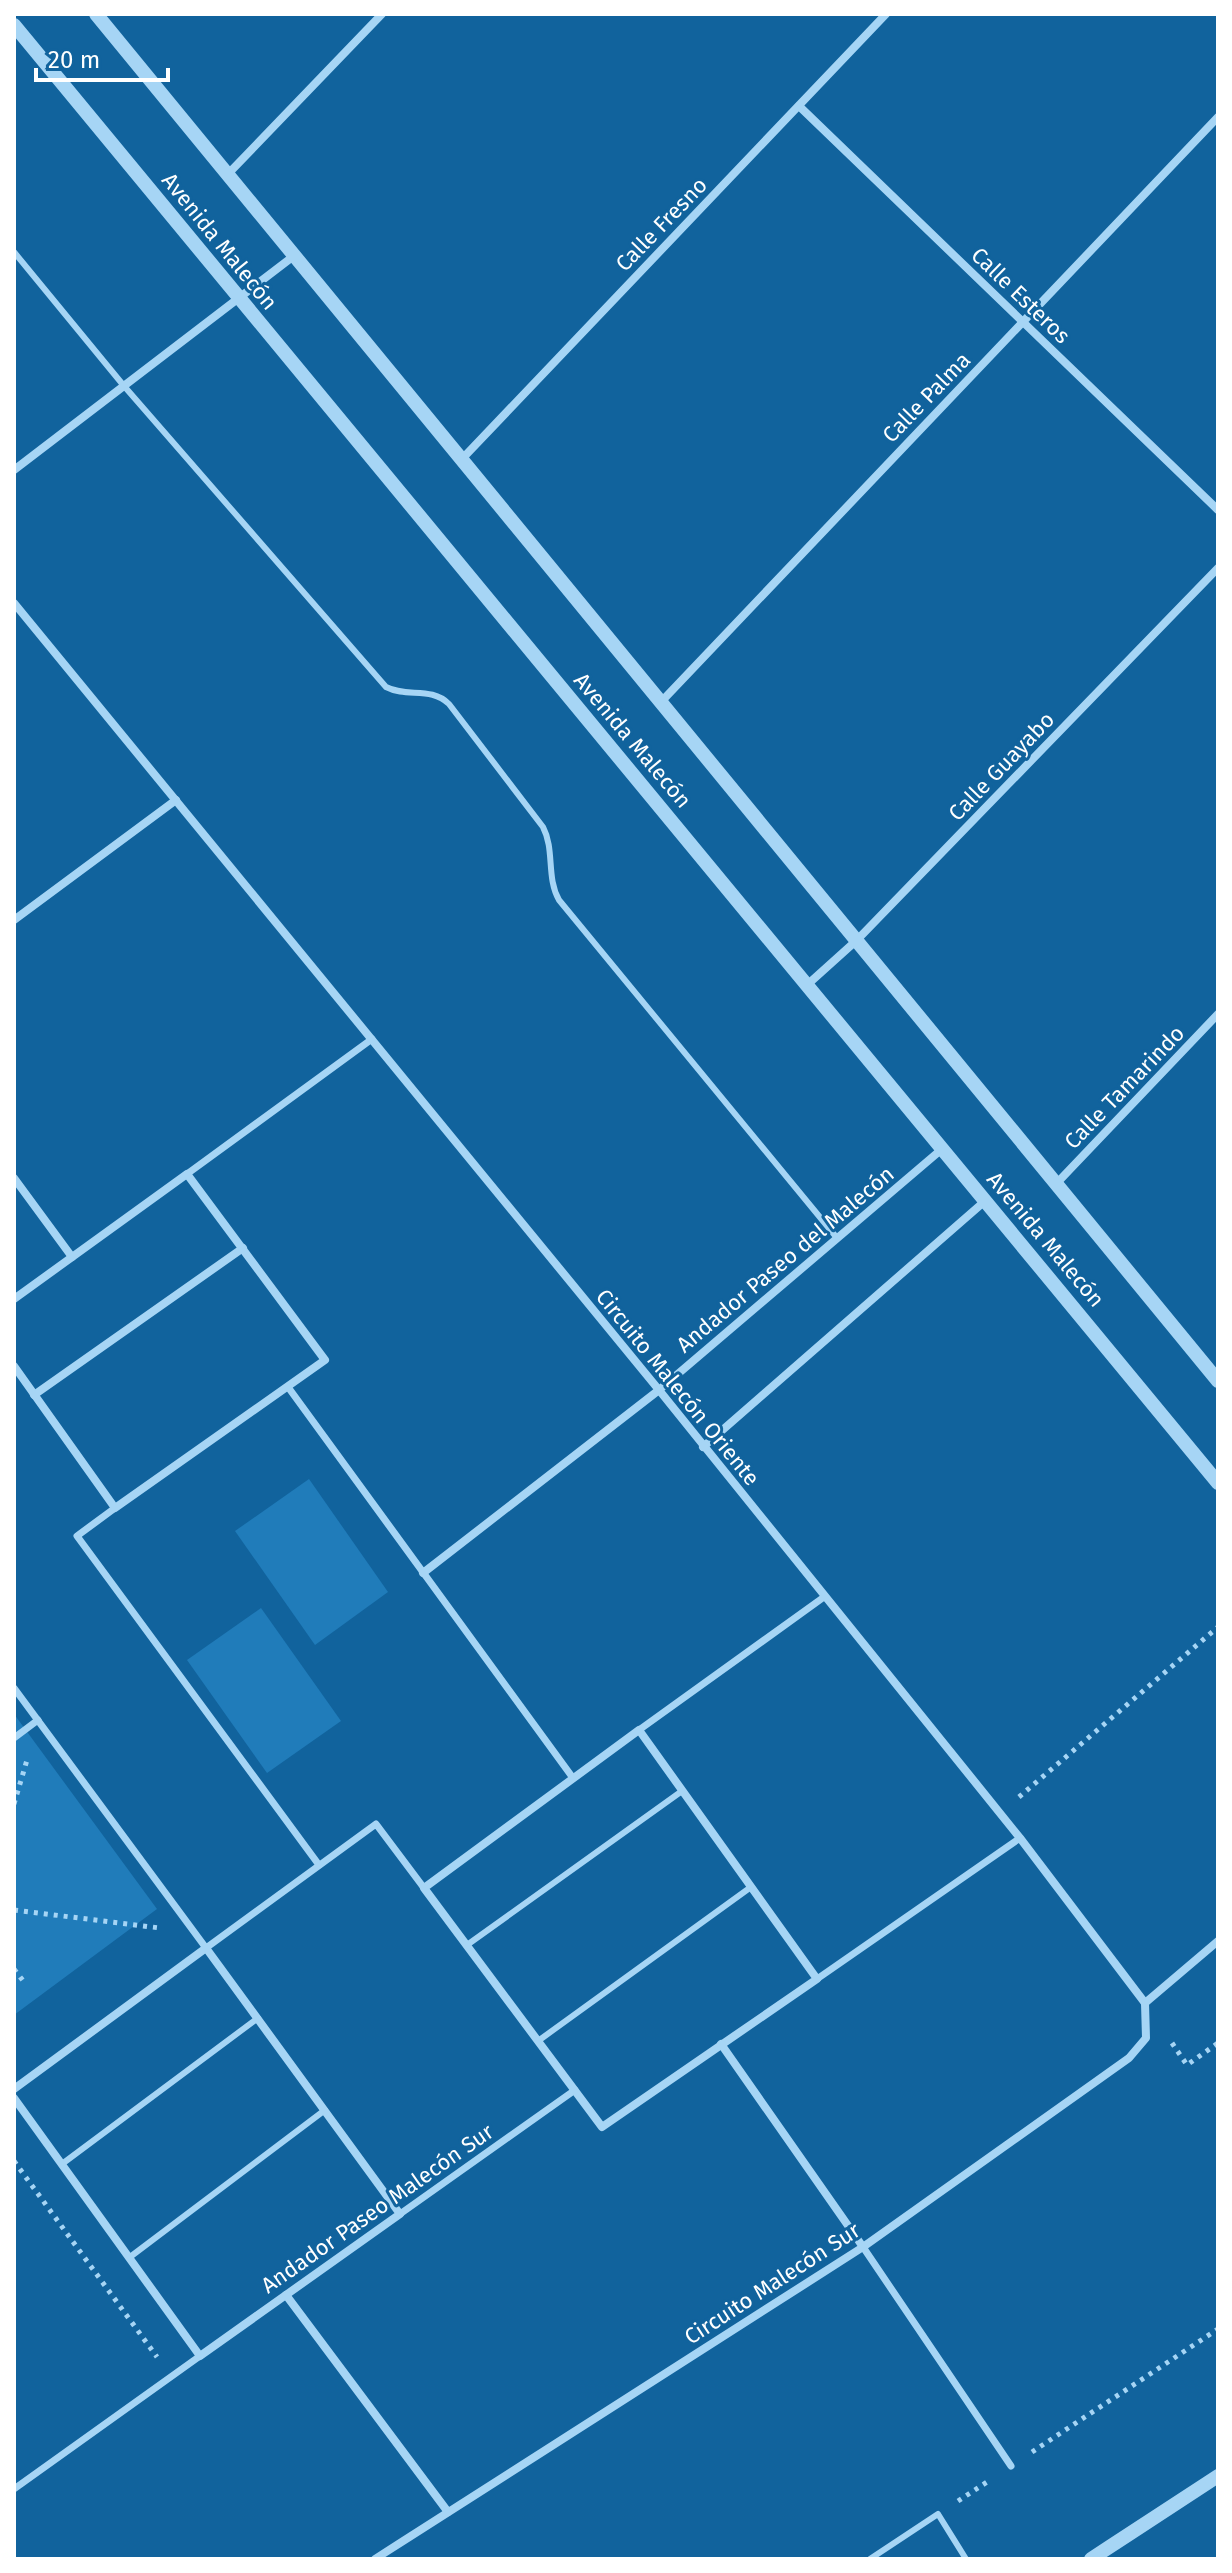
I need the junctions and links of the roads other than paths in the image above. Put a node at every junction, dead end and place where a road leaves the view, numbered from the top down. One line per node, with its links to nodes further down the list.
1 (96, 14): 7 (street, Avenida Malecón)
2 (382, 14): 7 (street)
3 (886, 14): 5 (street, Calle Fresno)
4 (14, 25): 10 (street, Avenida Malecón)
5 (799, 106): 11 (street, Calle Esteros); 13 (street, Calle Fresno)
6 (1218, 117): 11 (street, Calle Palma)
7 (228, 174): 9 (street, Avenida Malecón)
8 (14, 252): 12 (lane)
9 (295, 255): 10 (street); 13 (street, Avenida Malecón)
10 (238, 298): 12 (street); 22 (street, Avenida Malecón)
11 (1023, 322): 15 (street, Calle Esteros); 18 (street, Calle Palma)
12 (124, 386): 14 (street); 30 (lane)
13 (462, 459): 18 (street, Avenida Malecón)
14 (14, 470)
15 (1218, 510)
16 (1218, 568): 21 (street, Calle Guayabo)
17 (14, 603): 19 (street, Circuito Malecón Oriente)
18 (661, 702): 21 (street, Avenida Malecón)
19 (176, 800): 20 (street); 24 (street, Circuito Malecón Oriente)
20 (14, 920)
21 (857, 940): 22 (street, Calle Guayabo); 28 (street, Avenida Malecón)
22 (807, 985): 25 (street, Avenida Malecón)
23 (1218, 1014): 28 (street, Calle Tamarindo)
24 (372, 1039): 26 (street); 37 (street, Circuito Malecón Oriente)
25 (942, 1149): 29 (street, Avenida Malecón); 30 (street, Andador Paseo del Malecón)
26 (187, 1174): 31 (street); 32 (street)
27 (14, 1178): 32 (street)
28 (1056, 1184): 35 (street, Avenida Malecón)
29 (985, 1201): 39 (street); 40 (street, Avenida Malecón)
30 (837, 1238): 37 (street, Andador Paseo del Malecón)
31 (243, 1248): 36 (street); 38 (street)
32 (72, 1257): 33 (street)
33 (14, 1299)
34 (14, 1366): 38 (street)
35 (1218, 1381)
36 (288, 1387): 41 (street); 42 (street)
37 (659, 1390): 39 (street, Circuito Malecón Oriente); 42 (street, Andador Paseo del Malecón)
38 (34, 1395): 41 (street)
39 (703, 1447): 43 (street, Circuito Malecón Oriente)
40 (1216, 1476)
41 (115, 1508): 51 (street)
42 (423, 1573): 48 (street)
43 (824, 1597): 46 (street); 50 (street, Circuito Malecón Oriente)
44 (14, 1688): 45 (street)
45 (38, 1720): 47 (street); 56 (street)
46 (639, 1730): 48 (street); 49 (street)
47 (14, 1738)
48 (573, 1778): 53 (street)
49 (682, 1791): 52 (street); 55 (lane)
50 (1020, 1838): 57 (street); 58 (street, Circuito Malecón Oriente)
51 (319, 1865): 53 (street); 56 (street)
52 (751, 1887): 57 (street); 60 (lane)
53 (424, 1888): 55 (street)
54 (1218, 1941): 58 (street)
55 (467, 1945): 60 (street)
56 (206, 1948): 59 (street); 62 (street)
57 (817, 1979): 61 (street)
58 (1145, 2003): 68 (street, Circuito Malecón Sur)
59 (258, 2018): 65 (street); 66 (lane)
60 (538, 2041): 63 (street)
61 (721, 2044): 63 (street); 68 (street)
62 (14, 2089)
63 (575, 2090): 67 (street, Andador Paseo Malecón Sur)
64 (14, 2098): 66 (street)
65 (325, 2110): 67 (street); 69 (lane)
66 (62, 2164): 69 (street)
67 (400, 2214): 70 (street, Andador Paseo Malecón Sur)
68 (863, 2247): 72 (street); 75 (street, Circuito Malecón Sur)
69 (130, 2257): 71 (street)
70 (286, 2295): 71 (street, Andador Paseo Malecón Sur); 75 (street)
71 (200, 2356): 74 (street)
72 (1011, 2466)
73 (1218, 2476): 79 (street)
74 (14, 2489)
75 (448, 2512): 76 (street, Circuito Malecón Sur)
76 (375, 2559)
77 (870, 2559): 78 (lane)
78 (966, 2559)
79 (1091, 2559)

